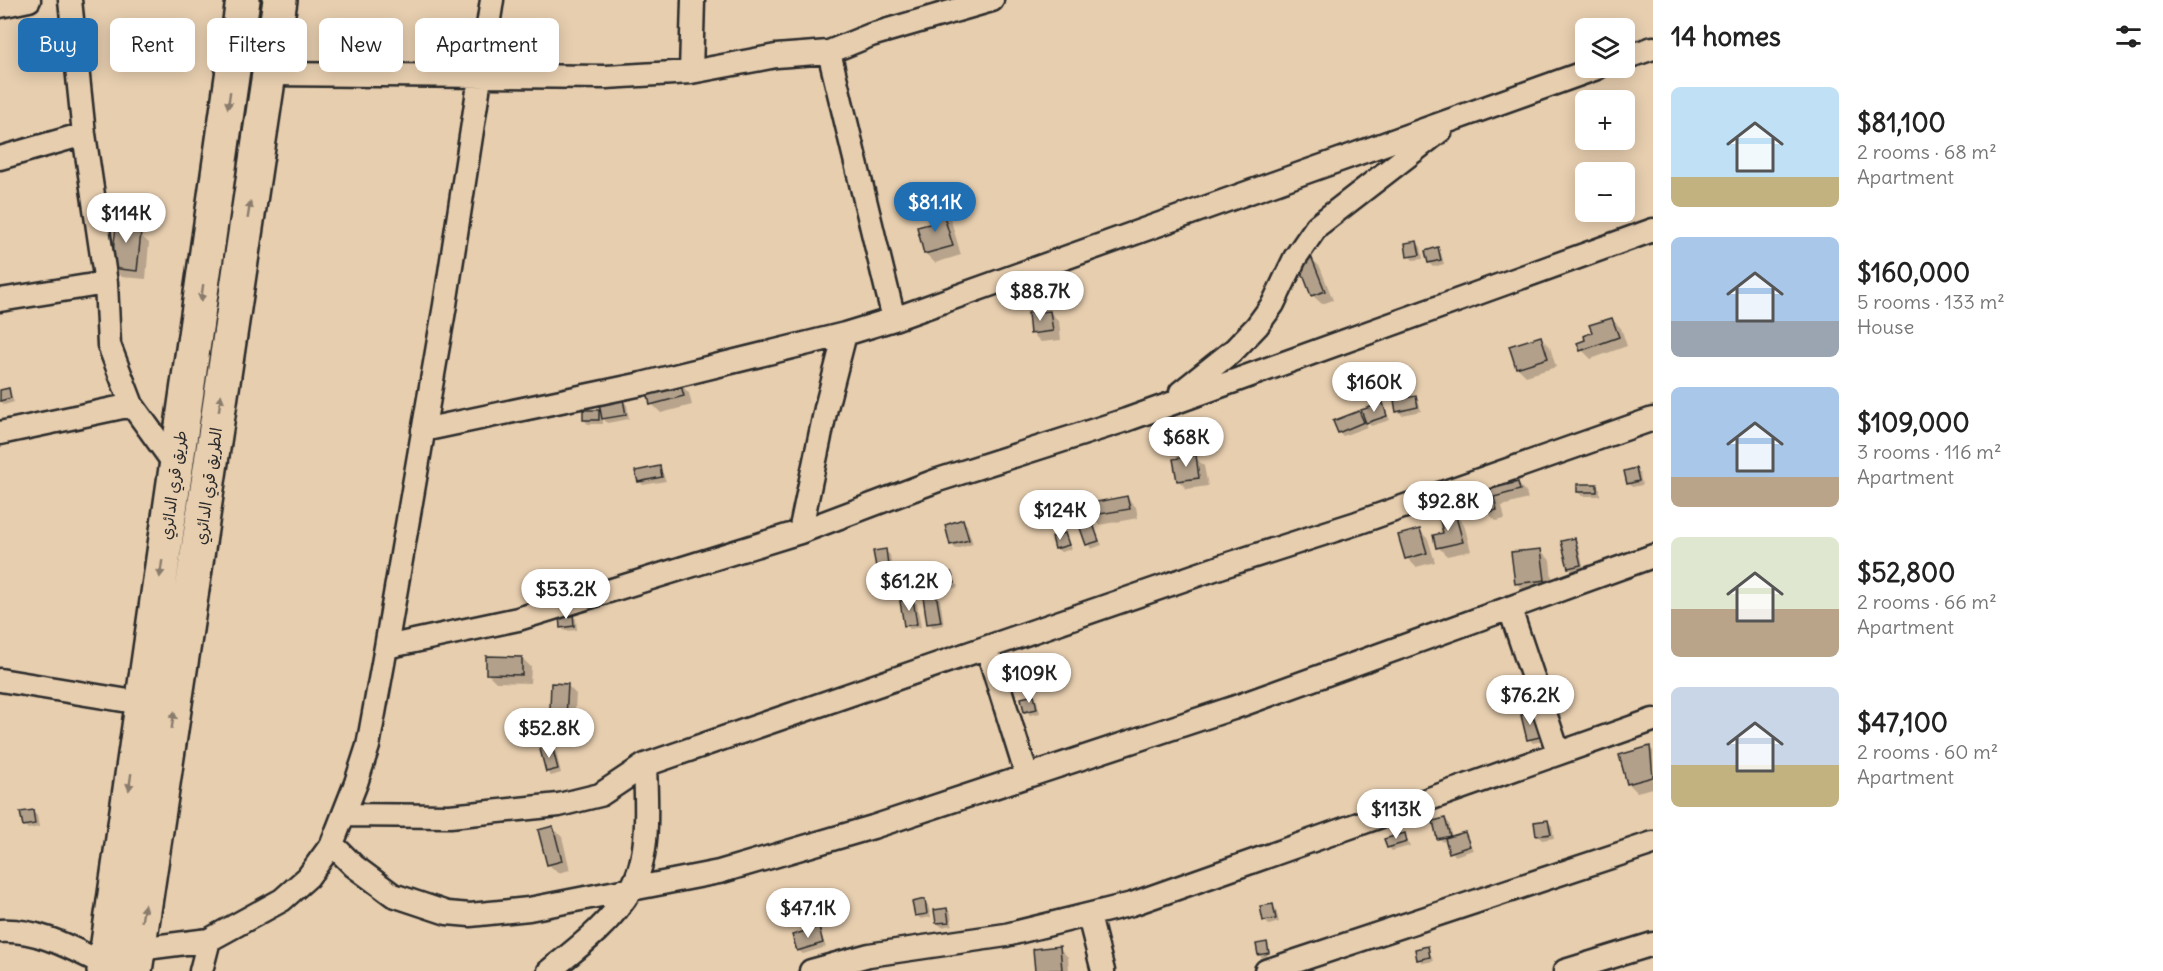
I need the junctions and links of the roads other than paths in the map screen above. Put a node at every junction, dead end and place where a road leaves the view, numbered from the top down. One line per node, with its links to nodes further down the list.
1 (29, 0): 8 (street)
2 (70, 0): 17 (street)
3 (243, 0): 29 (highway, طريق قري الدائري, one-way to 29)
4 (280, 0): 13 (highway, الطريق قري الدائري)
5 (492, 0): 14 (street)
6 (693, 0): 12 (street)
7 (992, 0): 10 (street)
8 (0, 6)
9 (1653, 48): 11 (street)
10 (829, 52): 12 (street); 22 (street)
11 (1635, 54)
12 (691, 72): 14 (street)
13 (269, 74): 14 (street); 49 (highway, الطريق قري الدائري, one-way to 13)
14 (478, 75): 27 (street)
15 (1575, 76): 16 (street)
16 (1458, 117): 22 (street); 24 (street)
17 (84, 134): 18 (street); 20 (street)
18 (0, 158)
19 (1653, 230): 24 (street)
20 (106, 283): 21 (street); 25 (street)
21 (0, 300)
22 (894, 319): 23 (street)
23 (845, 334): 27 (street); 30 (street)
24 (1166, 404): 30 (street)
25 (132, 405): 28 (street); 29 (street)
26 (1653, 419): 34 (street)
27 (423, 430): 33 (street)
28 (0, 433)
29 (176, 466): 36 (highway, طريق قري الدائري, one-way to 36)
30 (800, 532): 33 (street)
31 (1653, 556): 32 (street)
32 (1510, 609): 38 (street); 40 (street)
33 (386, 647): 41 (street)
34 (987, 648): 39 (street); 40 (street)
35 (0, 680): 36 (street)
36 (141, 703): 49 (highway, طريق قري الدائري, one-way to 49)
37 (1653, 720): 38 (street)
38 (1558, 752): 45 (street)
39 (645, 765): 41 (street); 44 (street)
40 (1027, 776): 44 (street)
41 (344, 815): 43 (street)
42 (1653, 843): 54 (street)
43 (333, 844): 44 (street); 47 (street)
44 (633, 887): 51 (street)
45 (1089, 916): 52 (street); 53 (street)
46 (0, 931): 49 (street)
47 (209, 940): 49 (street); 50 (street)
48 (1653, 944): 55 (street)
49 (120, 964)
50 (201, 971)
51 (549, 971)
52 (811, 971)
53 (1103, 971)
54 (1266, 971)
55 (1565, 971)

